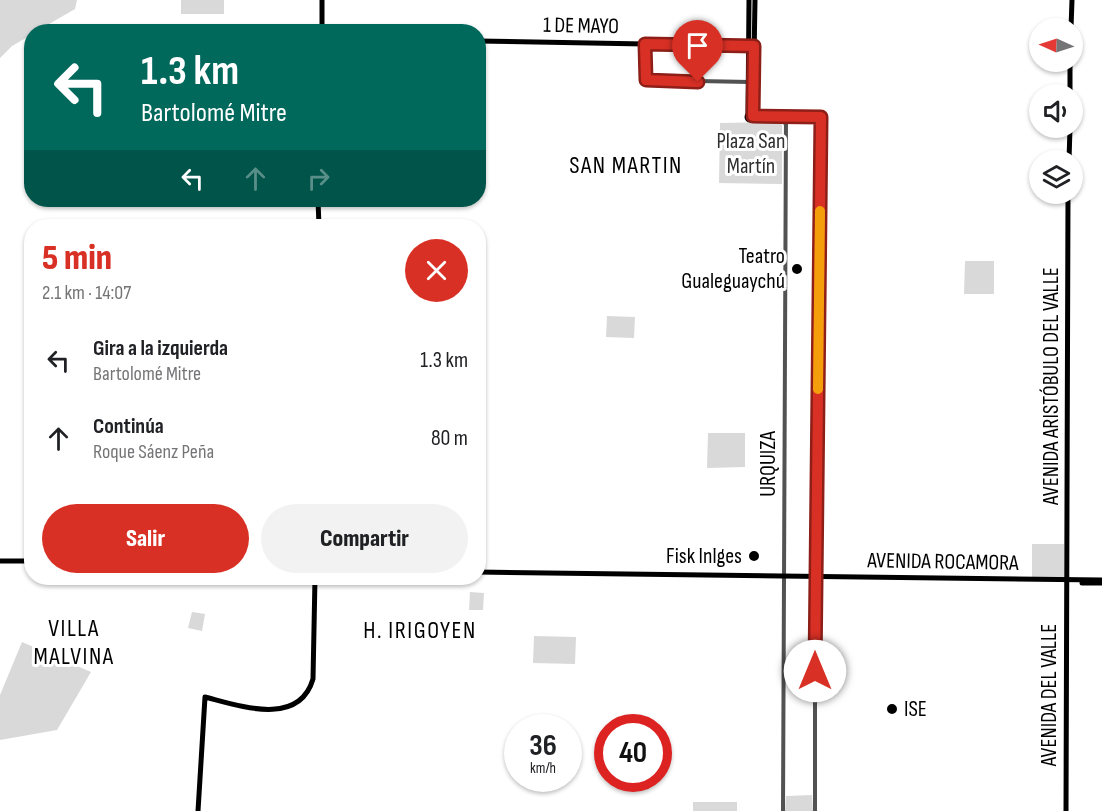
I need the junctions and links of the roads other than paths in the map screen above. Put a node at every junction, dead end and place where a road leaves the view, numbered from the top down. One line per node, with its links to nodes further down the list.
1 (322, 0): 6 (main road)
2 (749, 0): 9 (main road)
3 (755, 0): 9 (main road)
4 (1072, 0): 5 (main road)
5 (1071, 18)
6 (322, 24)
7 (486, 41): 8 (main road, 1 DE MAYO)
8 (645, 44): 9 (street, 1 DE MAYO); 10 (street)
9 (752, 46): 10 (main road)
10 (751, 82): 11 (main road)
11 (752, 116): 12 (street); 13 (street)
12 (786, 117): 13 (street, URQUIZA); 19 (street)
13 (786, 124): 18 (street, URQUIZA)
14 (1068, 204): 20 (main road, AVENIDA ARISTÓBULO DEL VALLE)
15 (0, 561): 16 (main road)
16 (24, 561)
17 (486, 572): 18 (main road, AVENIDA ROCAMORA)
18 (784, 577): 19 (main road, AVENIDA ROCAMORA); 24 (street, URQUIZA)
19 (815, 578): 20 (main road, AVENIDA ROCAMORA); 25 (street)
20 (1066, 581): 21 (main road, AVENIDA ROCAMORA); 26 (main road, AVENIDA DEL VALLE)
21 (1102, 582)
22 (315, 585): 23 (main road)
23 (198, 811)
24 (783, 811)
25 (815, 811)
26 (1066, 811)

